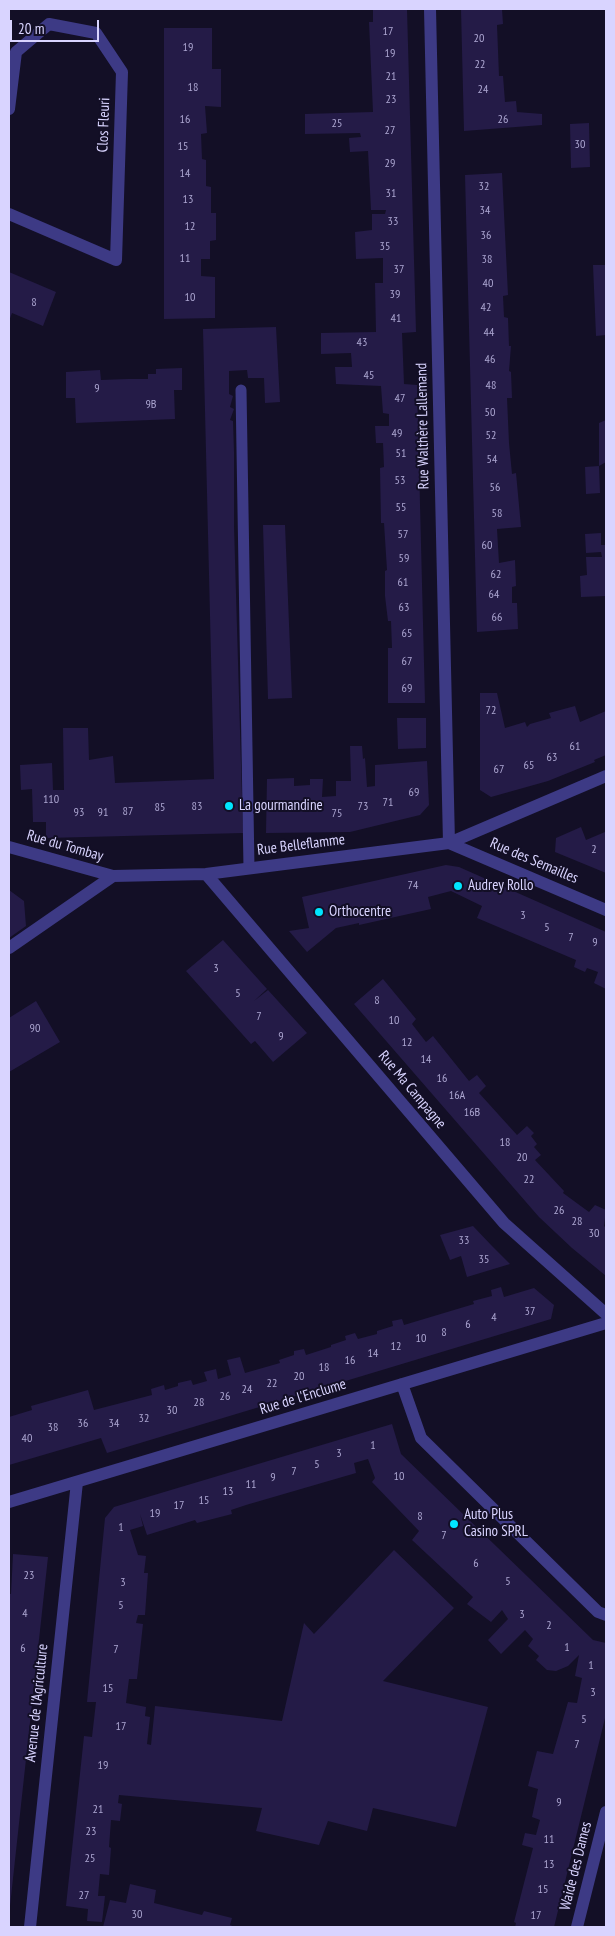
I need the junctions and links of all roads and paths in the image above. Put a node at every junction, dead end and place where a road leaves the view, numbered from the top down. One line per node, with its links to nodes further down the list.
1 (430, 9): 6 (street, Rue Walthère Lallemand)
2 (9, 109): 3 (street, Clos Fleuri)
3 (9, 214)
4 (242, 390): 8 (lane)
5 (606, 776): 6 (street, Rue Belleflamme)
6 (449, 843): 8 (street, Rue Belleflamme); 11 (street, Rue des Semailles)
7 (9, 847): 10 (street, Rue du Tombay)
8 (249, 868): 9 (street, Rue Belleflamme)
9 (206, 874): 10 (street, Rue Belleflamme); 13 (street, Rue Ma Campagne)
10 (113, 876): 12 (street)
11 (606, 910)
12 (9, 948)
13 (606, 1314)
14 (606, 1323): 15 (street, Rue de l'Enclume)
15 (402, 1384): 16 (street, Rue de l'Enclume); 18 (street)
16 (77, 1482): 17 (street, Rue de l'Enclume); 20 (street, Avenue de l'Agriculture)
17 (9, 1502)
18 (606, 1615)
19 (606, 1812): 21 (street, Waide des Dames)
20 (30, 1927)
21 (577, 1927)

